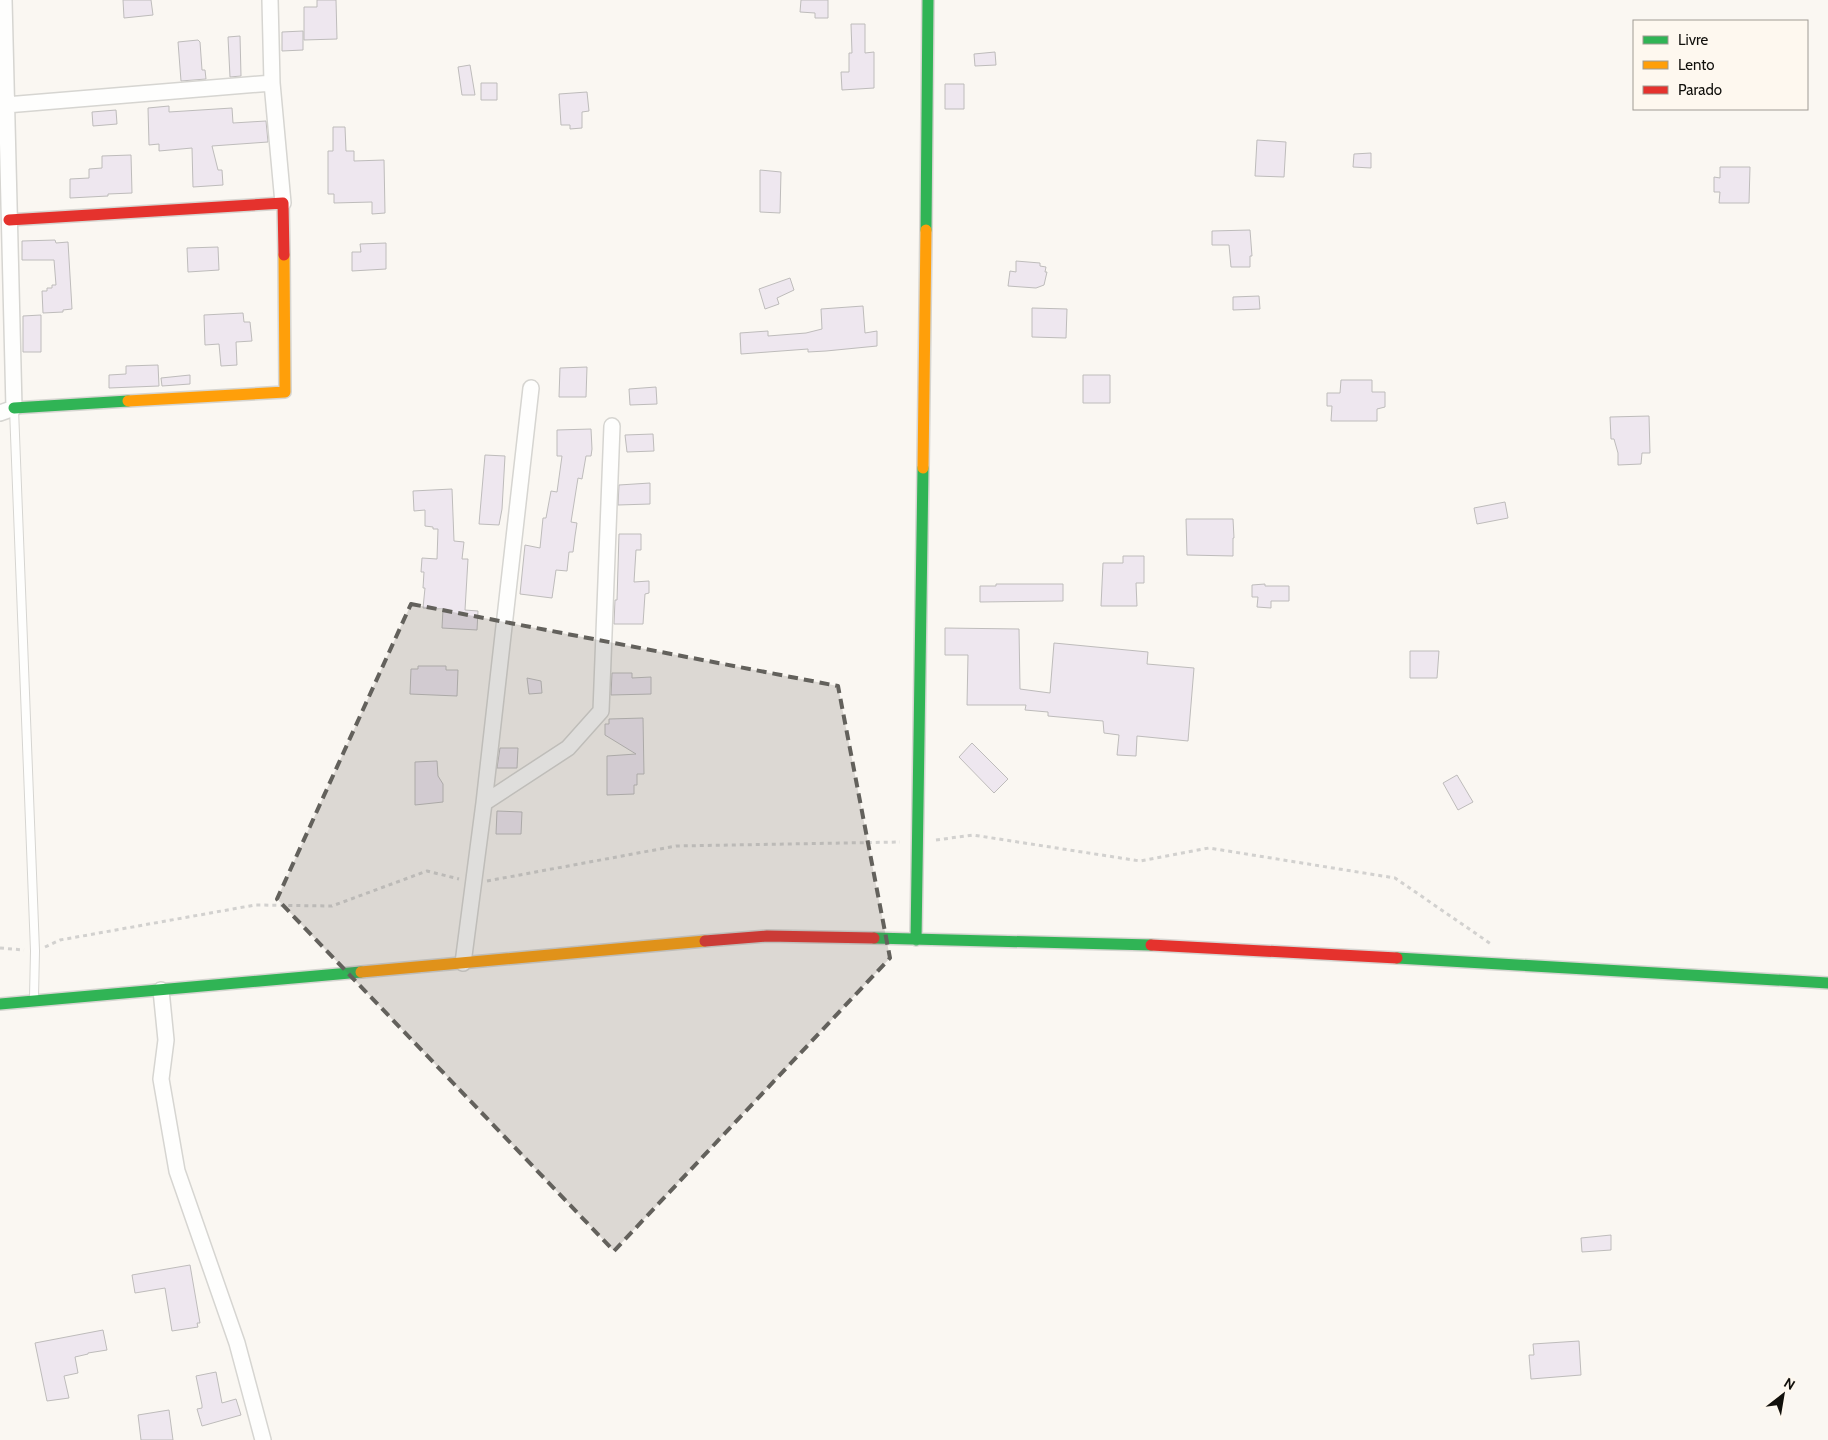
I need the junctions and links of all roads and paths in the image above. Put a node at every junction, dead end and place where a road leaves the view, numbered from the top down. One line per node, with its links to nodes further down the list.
1 (4, 0): 5 (street)
2 (270, 0): 4 (street)
3 (928, 0): 12 (main road)
4 (272, 83): 5 (street); 6 (street)
5 (6, 105): 7 (street)
6 (282, 202): 7 (main road); 9 (main road)
7 (9, 220): 9 (street)
8 (531, 388): 11 (street)
9 (7, 411): 17 (lane)
10 (612, 426): 11 (street)
11 (484, 803): 13 (street)
12 (918, 842): 13 (path); 14 (main road); 15 (path)
13 (474, 883): 17 (path); 18 (street)
14 (916, 940): 18 (main road); 19 (main road)
15 (1492, 944)
16 (0, 948): 17 (path)
17 (35, 951): 21 (lane)
18 (463, 963): 20 (main road)
19 (1828, 983)
20 (161, 990): 21 (main road); 23 (street)
21 (34, 1001): 22 (main road)
22 (0, 1004)
23 (263, 1440)

